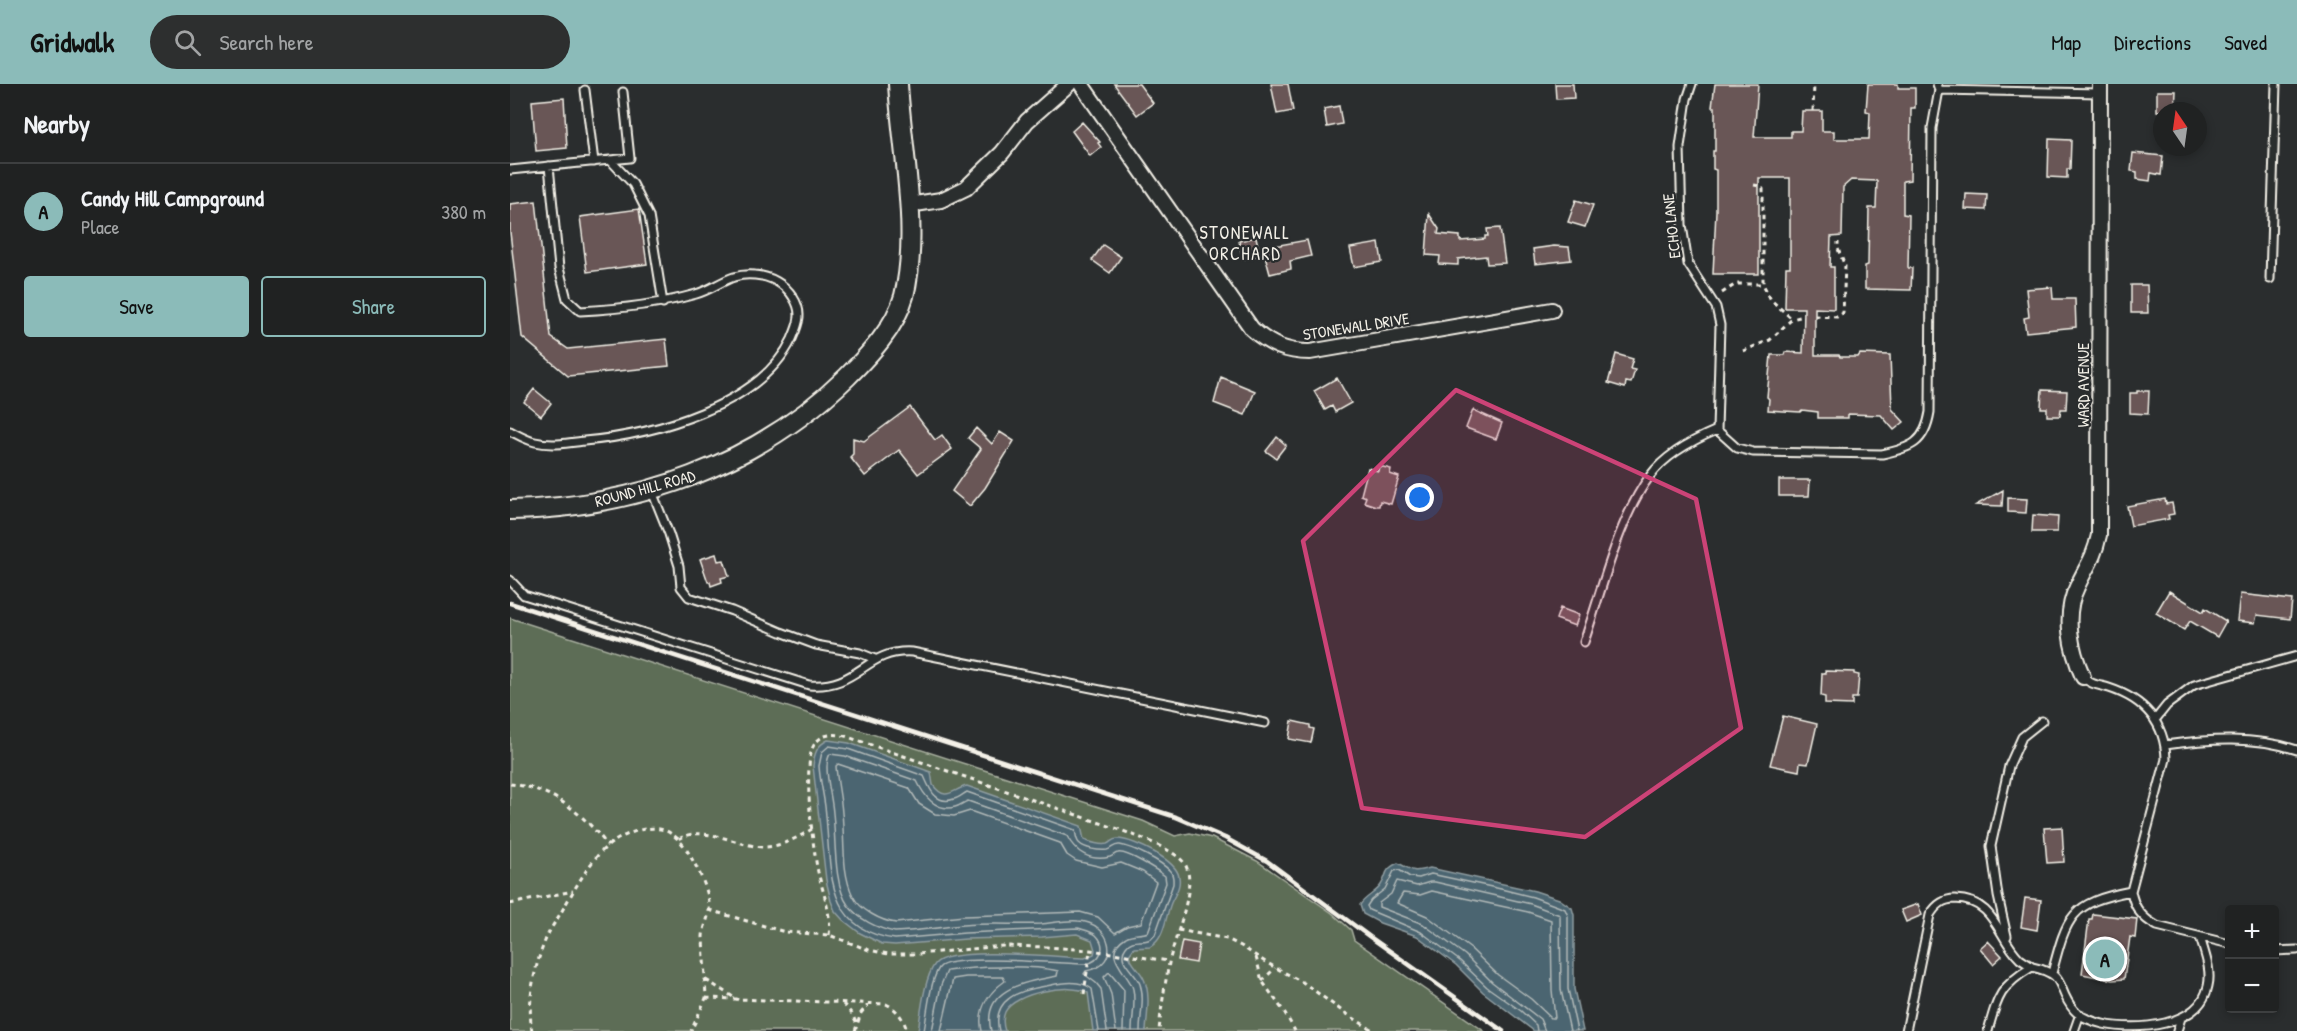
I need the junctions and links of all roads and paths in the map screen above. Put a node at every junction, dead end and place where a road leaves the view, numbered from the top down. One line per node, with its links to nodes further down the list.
1 (898, 84): 17 (street, ROUND HILL ROAD)
2 (1069, 84): 17 (street)
3 (1081, 84): 23 (street, STONEWALL DRIVE)
4 (1692, 84): 28 (lane, ECHO LANE)
5 (1814, 84): 11 (path)
6 (2276, 84): 19 (lane)
7 (1938, 87): 8 (lane); 28 (lane)
8 (2100, 88): 36 (street, WARD AVENUE)
9 (585, 90): 13 (lane)
10 (623, 92): 12 (lane)
11 (1813, 111)
12 (610, 160): 13 (lane); 22 (lane)
13 (594, 162): 14 (lane)
14 (549, 166): 15 (lane); 22 (lane)
15 (510, 170)
16 (1754, 185): 20 (path)
17 (909, 205): 30 (street, ROUND HILL ROAD)
18 (1838, 242): 25 (path)
19 (2270, 279)
20 (1763, 284): 21 (path); 26 (path)
21 (1722, 292)
22 (663, 303): 29 (lane)
23 (1552, 310)
24 (1804, 316): 26 (path)
25 (1815, 316)
26 (1792, 319): 27 (path)
27 (1743, 351)
28 (1717, 430): 33 (lane)
29 (510, 431)
30 (651, 489): 31 (street, ROUND HILL ROAD); 35 (lane)
31 (510, 510)
32 (510, 580): 35 (lane)
33 (1584, 642)
34 (2297, 656): 37 (lane)
35 (875, 659): 39 (lane)
36 (2084, 677): 37 (lane)
37 (2155, 720): 40 (lane)
38 (2042, 721): 53 (lane)
39 (1265, 723)
40 (2165, 745): 41 (lane); 47 (lane)
41 (2297, 750)
42 (510, 784): 45 (path)
43 (812, 829): 44 (path); 50 (path); 51 (path)
44 (678, 840): 45 (path); 49 (path)
45 (608, 846): 46 (path)
46 (573, 891): 48 (path); 73 (path)
47 (2131, 891): 52 (lane); 62 (lane)
48 (510, 904)
49 (709, 910): 51 (path); 63 (path)
50 (1178, 930): 58 (path); 59 (path)
51 (829, 935): 55 (path)
52 (2200, 937): 54 (lane); 71 (lane)
53 (2008, 941): 60 (lane); 80 (lane)
54 (2225, 943)
55 (1090, 950): 59 (path); 65 (path)
56 (2297, 950): 57 (lane)
57 (2279, 951)
58 (1256, 956): 61 (path); 64 (path)
59 (1170, 961): 77 (path)
60 (2032, 967): 62 (lane); 81 (lane)
61 (1275, 968): 64 (path); 79 (path)
62 (2052, 973): 70 (lane)
63 (706, 980): 66 (path); 67 (path)
64 (1262, 981): 78 (path)
65 (1084, 994)
66 (706, 998): 67 (path); 74 (path)
67 (740, 1000): 68 (path)
68 (841, 1003): 69 (path); 72 (path)
69 (868, 1005): 72 (path); 76 (path)
70 (2080, 1014): 71 (lane); 82 (lane)
71 (2181, 1018): 83 (lane)
72 (857, 1024): 75 (path)
73 (532, 1031)
74 (691, 1031)
75 (855, 1031)
76 (907, 1031)
77 (1159, 1031)
78 (1295, 1031)
79 (1374, 1031)
80 (1906, 1031)
81 (1988, 1031)
82 (2074, 1031)
83 (2177, 1031)

